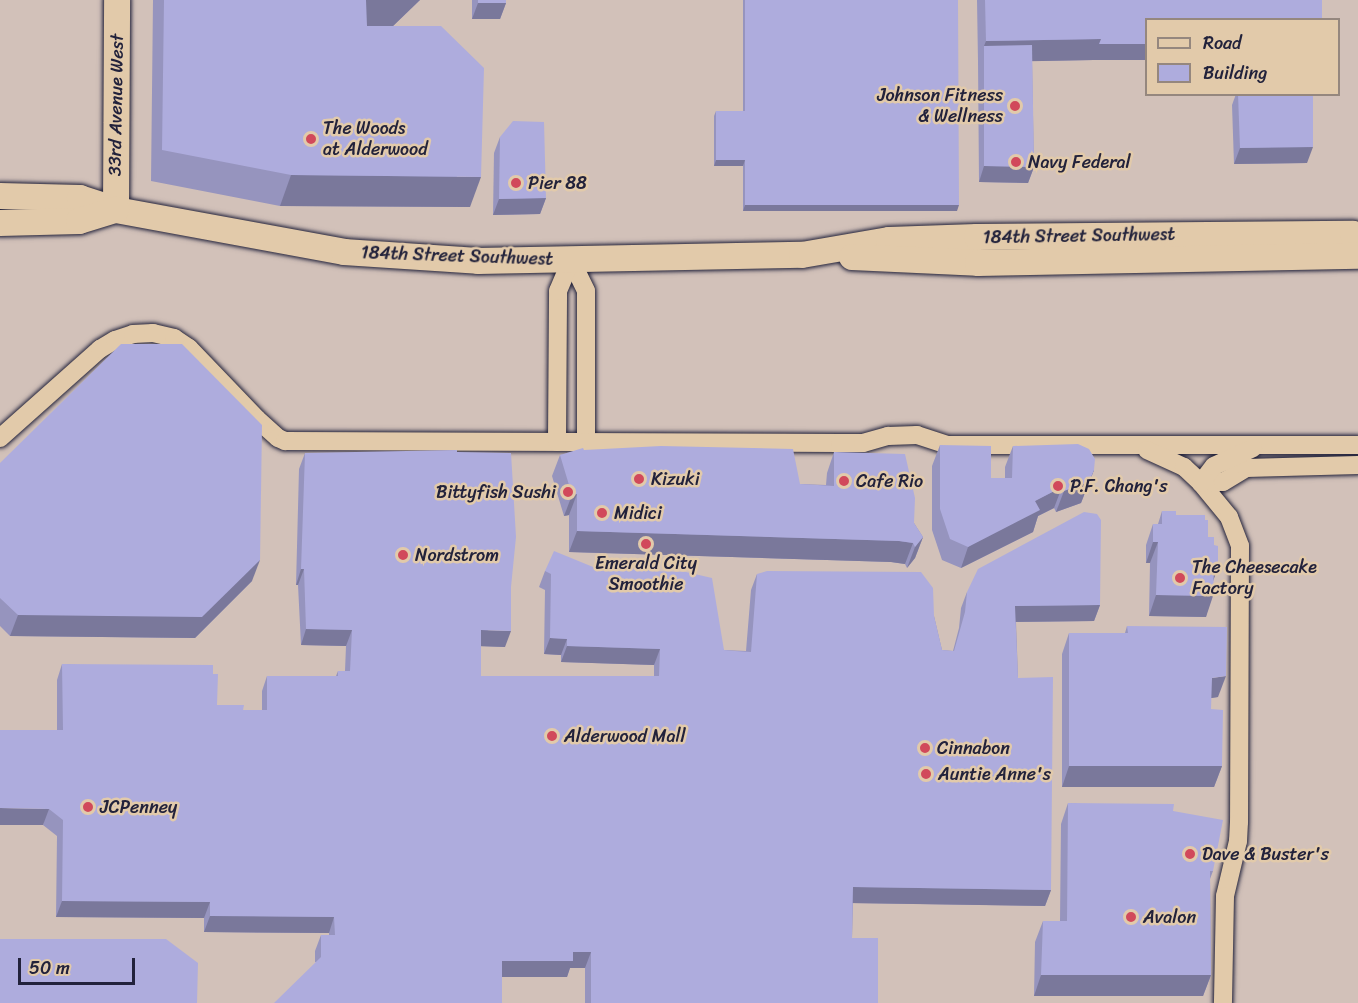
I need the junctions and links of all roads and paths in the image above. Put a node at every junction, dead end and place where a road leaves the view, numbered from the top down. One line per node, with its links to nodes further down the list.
1 (117, 0): 3 (main road, 33rd Avenue West)
2 (0, 196): 3 (main road, 184th Street Southwest)
3 (116, 210): 4 (main road, 184th Street Southwest); 9 (main road, 184th Street Southwest)
4 (0, 223)
5 (1358, 236): 6 (main road, 184th Street Southwest)
6 (1040, 237): 7 (main road, 184th Street Southwest); 10 (main road); 11 (main road)
7 (802, 255): 9 (main road, 184th Street Southwest); 11 (main road, 184th Street Southwest)
8 (1358, 256): 10 (main road, 184th Street Southwest)
9 (570, 260): 13 (street); 14 (street)
10 (1096, 261): 11 (main road, 184th Street Southwest)
11 (978, 263)
12 (0, 438): 13 (street)
13 (557, 442): 14 (street)
14 (586, 442): 17 (street)
15 (1260, 445): 16 (street); 17 (street); 19 (street)
16 (1358, 445)
17 (1138, 447): 19 (street)
18 (1358, 465): 19 (street)
19 (1202, 483): 20 (street)
20 (1223, 1003)

